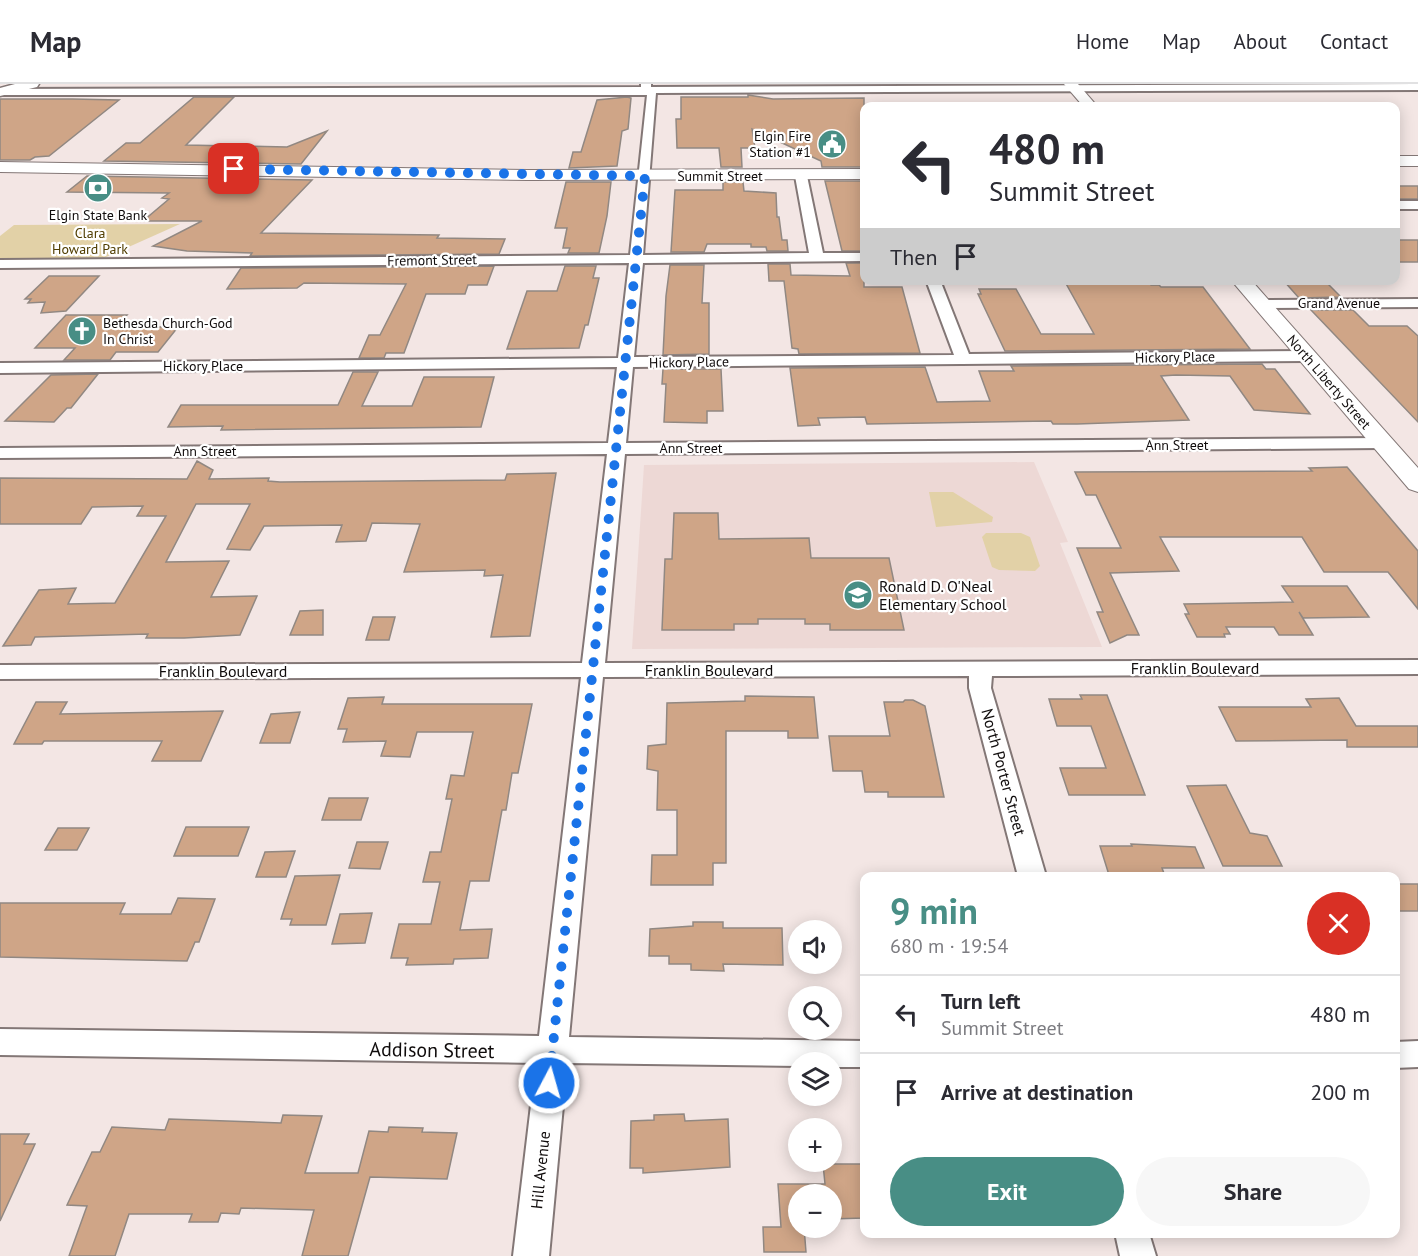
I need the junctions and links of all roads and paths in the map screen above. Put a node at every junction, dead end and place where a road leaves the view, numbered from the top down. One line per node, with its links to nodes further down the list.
1 (32, 84): 7 (main road)
2 (1072, 86): 3 (street); 5 (street); 9 (main road)
3 (1394, 86): 6 (street); 8 (street)
4 (648, 87): 5 (street); 7 (street); 14 (street, Hill Avenue)
5 (859, 87)
6 (1418, 87)
7 (0, 92)
8 (1411, 96)
9 (1086, 102)
10 (1400, 161): 11 (main road)
11 (1418, 161)
12 (0, 167): 14 (main road, Summit Street)
13 (860, 174): 15 (main road, Summit Street)
14 (645, 176): 15 (main road, Summit Street); 20 (street, Hill Avenue)
15 (801, 176): 19 (street)
16 (1400, 205): 17 (street)
17 (1418, 205)
18 (860, 257): 19 (street, Fremont Street)
19 (817, 258): 20 (street, Fremont Street)
20 (635, 259): 21 (street, Fremont Street); 28 (street, Hill Avenue)
21 (0, 264)
22 (935, 285): 27 (street)
23 (1244, 285): 25 (main road, North Liberty Street)
24 (1418, 303): 25 (street, Grand Avenue)
25 (1261, 304): 26 (main road, North Liberty Street)
26 (1305, 356): 27 (street, Hickory Place); 30 (main road, North Liberty Street)
27 (963, 360): 28 (street, Hickory Place)
28 (624, 363): 29 (street, Hickory Place); 31 (street, Hill Avenue)
29 (0, 368)
30 (1382, 443): 31 (street, Ann Street); 33 (main road, North Liberty Street)
31 (615, 448): 32 (street, Ann Street); 36 (street, Hill Avenue)
32 (0, 453)
33 (1418, 484)
34 (1418, 667): 35 (street, Franklin Boulevard)
35 (981, 668): 36 (street, Franklin Boulevard); 38 (street, North Porter Street)
36 (592, 670): 37 (street, Franklin Boulevard); 40 (street, Hill Avenue)
37 (0, 672)
38 (1031, 872)
39 (0, 1042): 40 (street, Addison Street)
40 (552, 1051): 41 (street, Addison Street); 45 (street, Hill Avenue)
41 (860, 1054)
42 (1418, 1054): 43 (street)
43 (1400, 1055)
44 (1133, 1238): 46 (street)
45 (531, 1256)
46 (1138, 1256)

